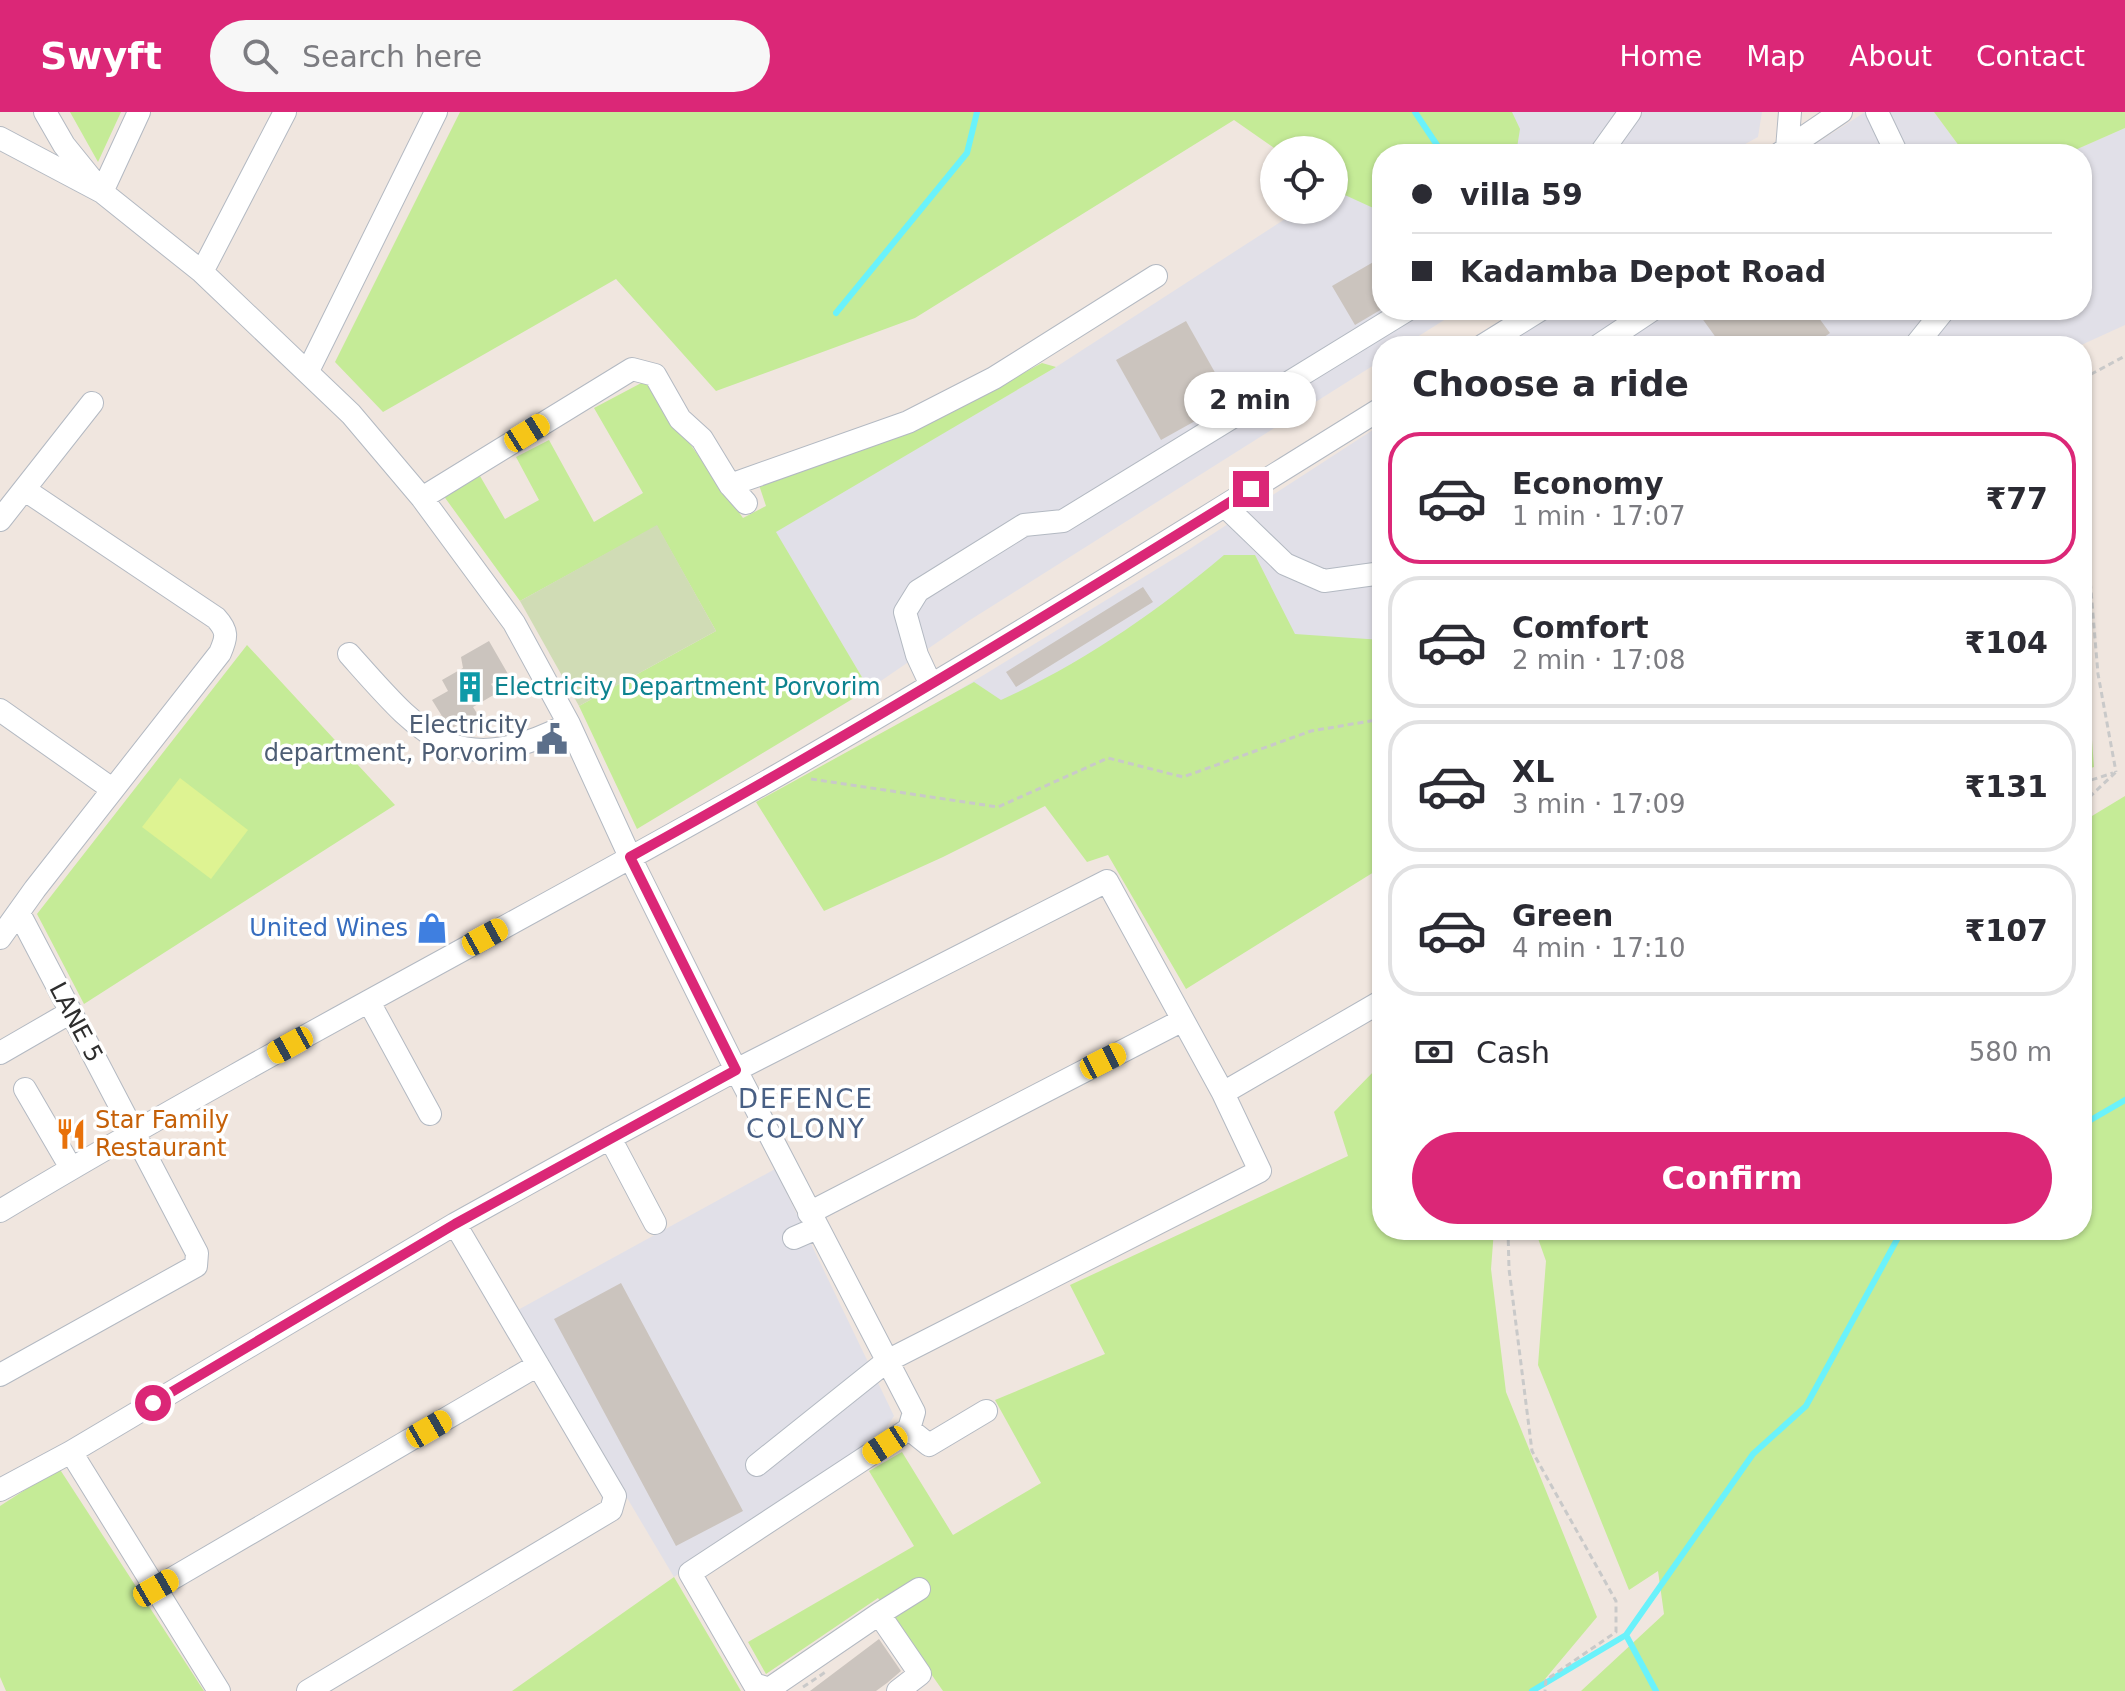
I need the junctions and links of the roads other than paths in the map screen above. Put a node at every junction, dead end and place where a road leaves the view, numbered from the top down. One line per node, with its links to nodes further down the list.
1 (45, 112): 14 (street)
2 (139, 112): 14 (street)
3 (285, 112): 15 (street)
4 (436, 112): 24 (street)
5 (1630, 112): 10 (street)
6 (1790, 112): 11 (street)
7 (1841, 112): 12 (street)
8 (1877, 112): 13 (street)
9 (0, 138): 14 (street)
10 (1607, 144)
11 (1784, 144)
12 (1795, 144)
13 (1890, 144)
14 (102, 192): 15 (street)
15 (202, 272): 24 (street)
16 (1156, 276): 27 (street)
17 (1391, 320): 35 (street)
18 (1524, 320): 21 (street)
19 (1637, 320): 22 (street)
20 (1936, 320): 23 (street)
21 (1498, 336)
22 (1613, 336)
23 (1923, 336)
24 (308, 371): 29 (street)
25 (92, 403): 28 (street)
26 (1372, 414): 31 (street)
27 (730, 485): 29 (street); 30 (street)
28 (25, 490): 32 (street); 38 (street)
29 (422, 498): 37 (street)
30 (746, 503)
31 (1225, 506): 33 (street); 35 (street)
32 (0, 520)
33 (1372, 574)
34 (349, 654): 37 (street)
35 (931, 685): 39 (street)
36 (0, 710): 38 (street)
37 (569, 724): 39 (street)
38 (112, 789): 40 (street)
39 (630, 857): 42 (street); 47 (street)
40 (19, 913): 41 (street); 44 (street, LANE 5)
41 (0, 938)
42 (369, 1002): 50 (street); 51 (street)
43 (1372, 1007): 49 (street)
44 (71, 1012): 46 (street); 51 (street, LANE 5)
45 (1183, 1020): 47 (street); 49 (street); 55 (street)
46 (0, 1053)
47 (736, 1070): 52 (street); 55 (street)
48 (25, 1089): 53 (street)
49 (1223, 1093): 59 (street)
50 (430, 1114)
51 (133, 1131): 53 (street); 61 (street, LANE 5)
52 (610, 1138): 56 (street); 57 (street)
53 (71, 1168): 54 (street)
54 (0, 1211)
55 (813, 1220): 58 (street); 59 (street)
56 (655, 1223)
57 (455, 1224): 60 (street); 64 (street)
58 (794, 1238)
59 (887, 1361): 63 (street); 65 (street)
60 (538, 1365): 67 (street); 71 (street)
61 (0, 1375)
62 (986, 1411): 63 (street)
63 (909, 1429): 69 (street)
64 (71, 1452): 66 (street); 67 (street)
65 (757, 1465)
66 (0, 1490)
67 (156, 1588): 70 (street)
68 (919, 1589): 69 (street)
69 (879, 1614): 72 (street)
70 (219, 1691)
71 (308, 1691)
72 (898, 1691)

